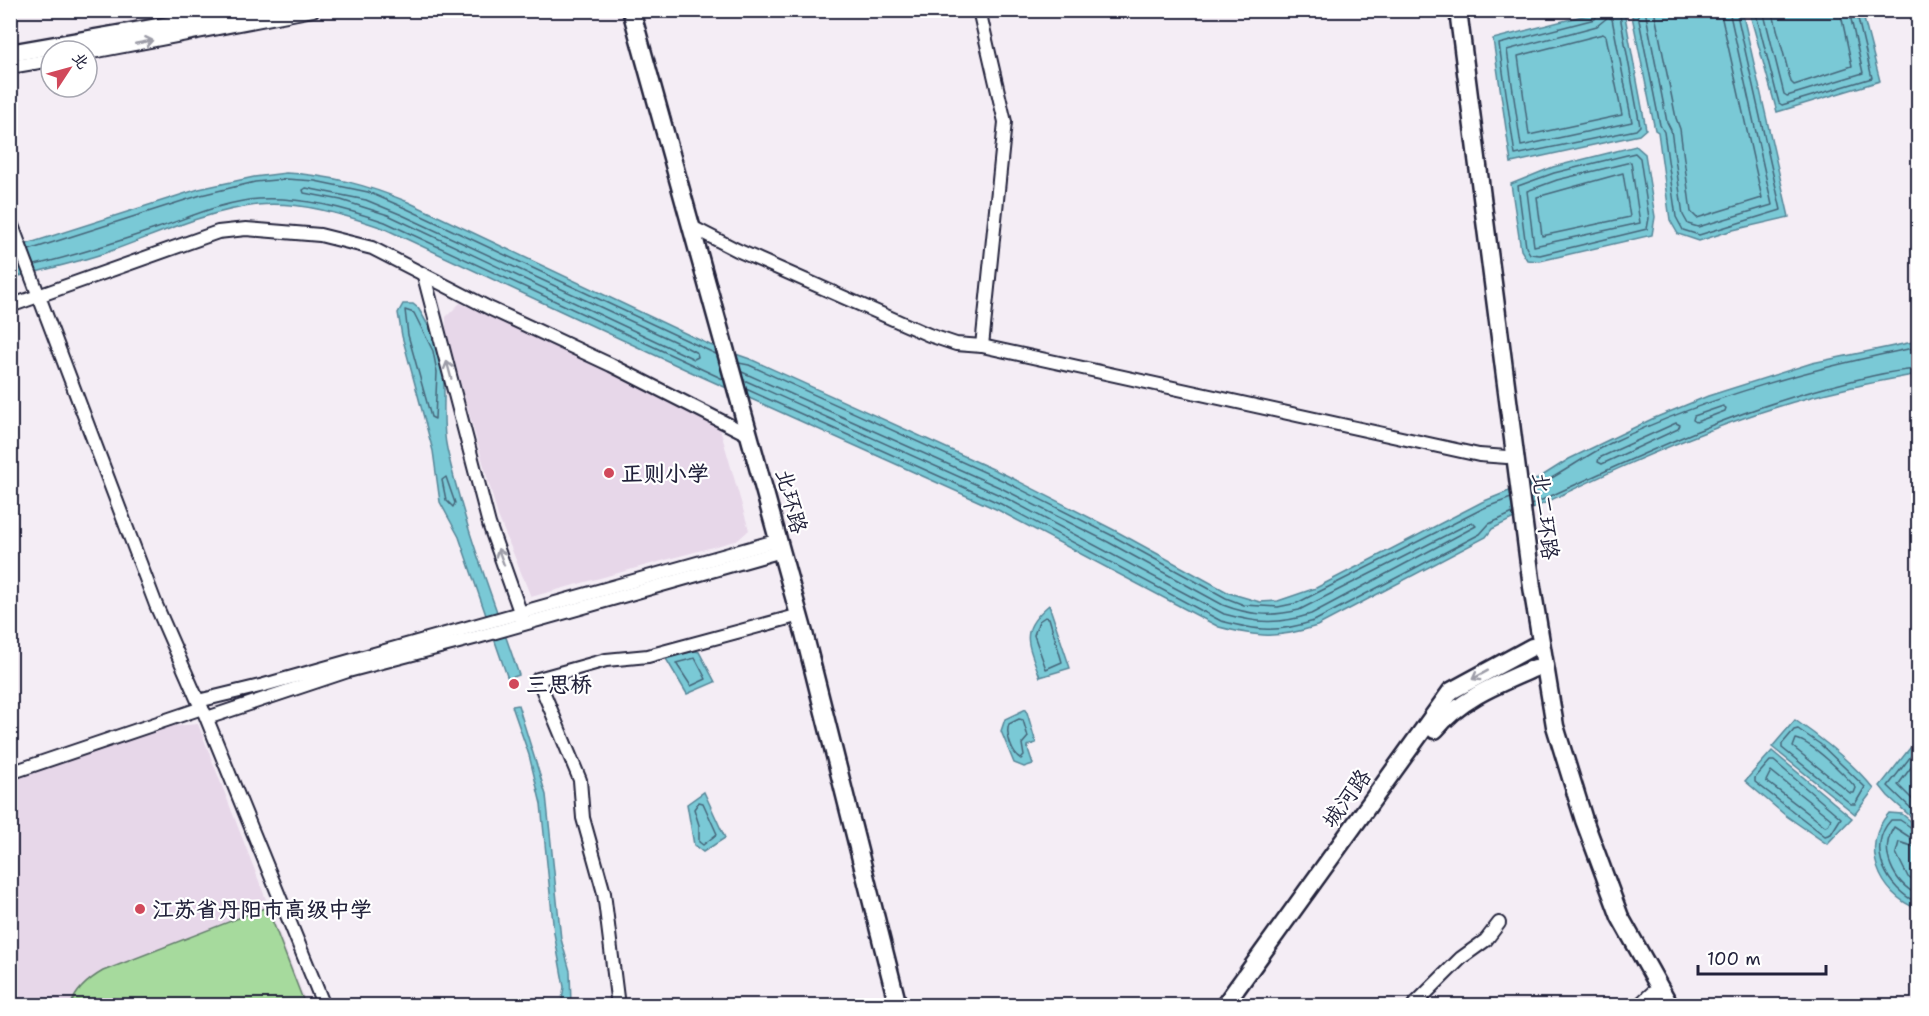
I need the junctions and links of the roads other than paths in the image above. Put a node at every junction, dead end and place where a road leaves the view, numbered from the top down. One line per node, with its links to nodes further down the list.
1 (256, 10): 8 (main road)
2 (313, 10): 7 (street, one-way to 2)
3 (631, 10): 12 (main road, 北环路)
4 (979, 10): 16 (street)
5 (1449, 10): 18 (main road, 北二环路)
6 (1458, 10): 18 (main road, 北二环路)
7 (99, 51)
8 (10, 53)
9 (39, 62): 10 (street)
10 (10, 68)
11 (13, 225): 14 (street)
12 (692, 227): 16 (street); 17 (main road, 北环路)
13 (424, 276): 14 (street); 17 (street); 22 (street, one-way to 13)
14 (37, 295): 15 (street); 26 (street)
15 (10, 306)
16 (982, 346): 18 (street)
17 (751, 436): 20 (main road, 北环路)
18 (1511, 467): 19 (main road, 北二环路)
19 (1520, 527): 24 (main road, 北二环路); 37 (main road, 北二环路)
20 (781, 545): 21 (main road, 北环路); 22 (street)
21 (800, 615): 31 (street); 32 (main road, 北环路)
22 (523, 618): 23 (street)
23 (476, 631): 26 (street); 26 (street)
24 (1532, 647): 25 (main road, 北二环路); 33 (main road, 城河路, one-way to 33)
25 (1535, 668): 29 (main road, 北二环路); 34 (main road, 城河路)
26 (202, 709): 27 (street); 30 (street)
27 (10, 773)
28 (1499, 923): 35 (street)
29 (1656, 999): 36 (street)
30 (324, 1005)
31 (618, 1005)
32 (898, 1005)
33 (1224, 1005)
34 (1236, 1005)
35 (1413, 1005)
36 (1638, 1005)
37 (1670, 1005)

